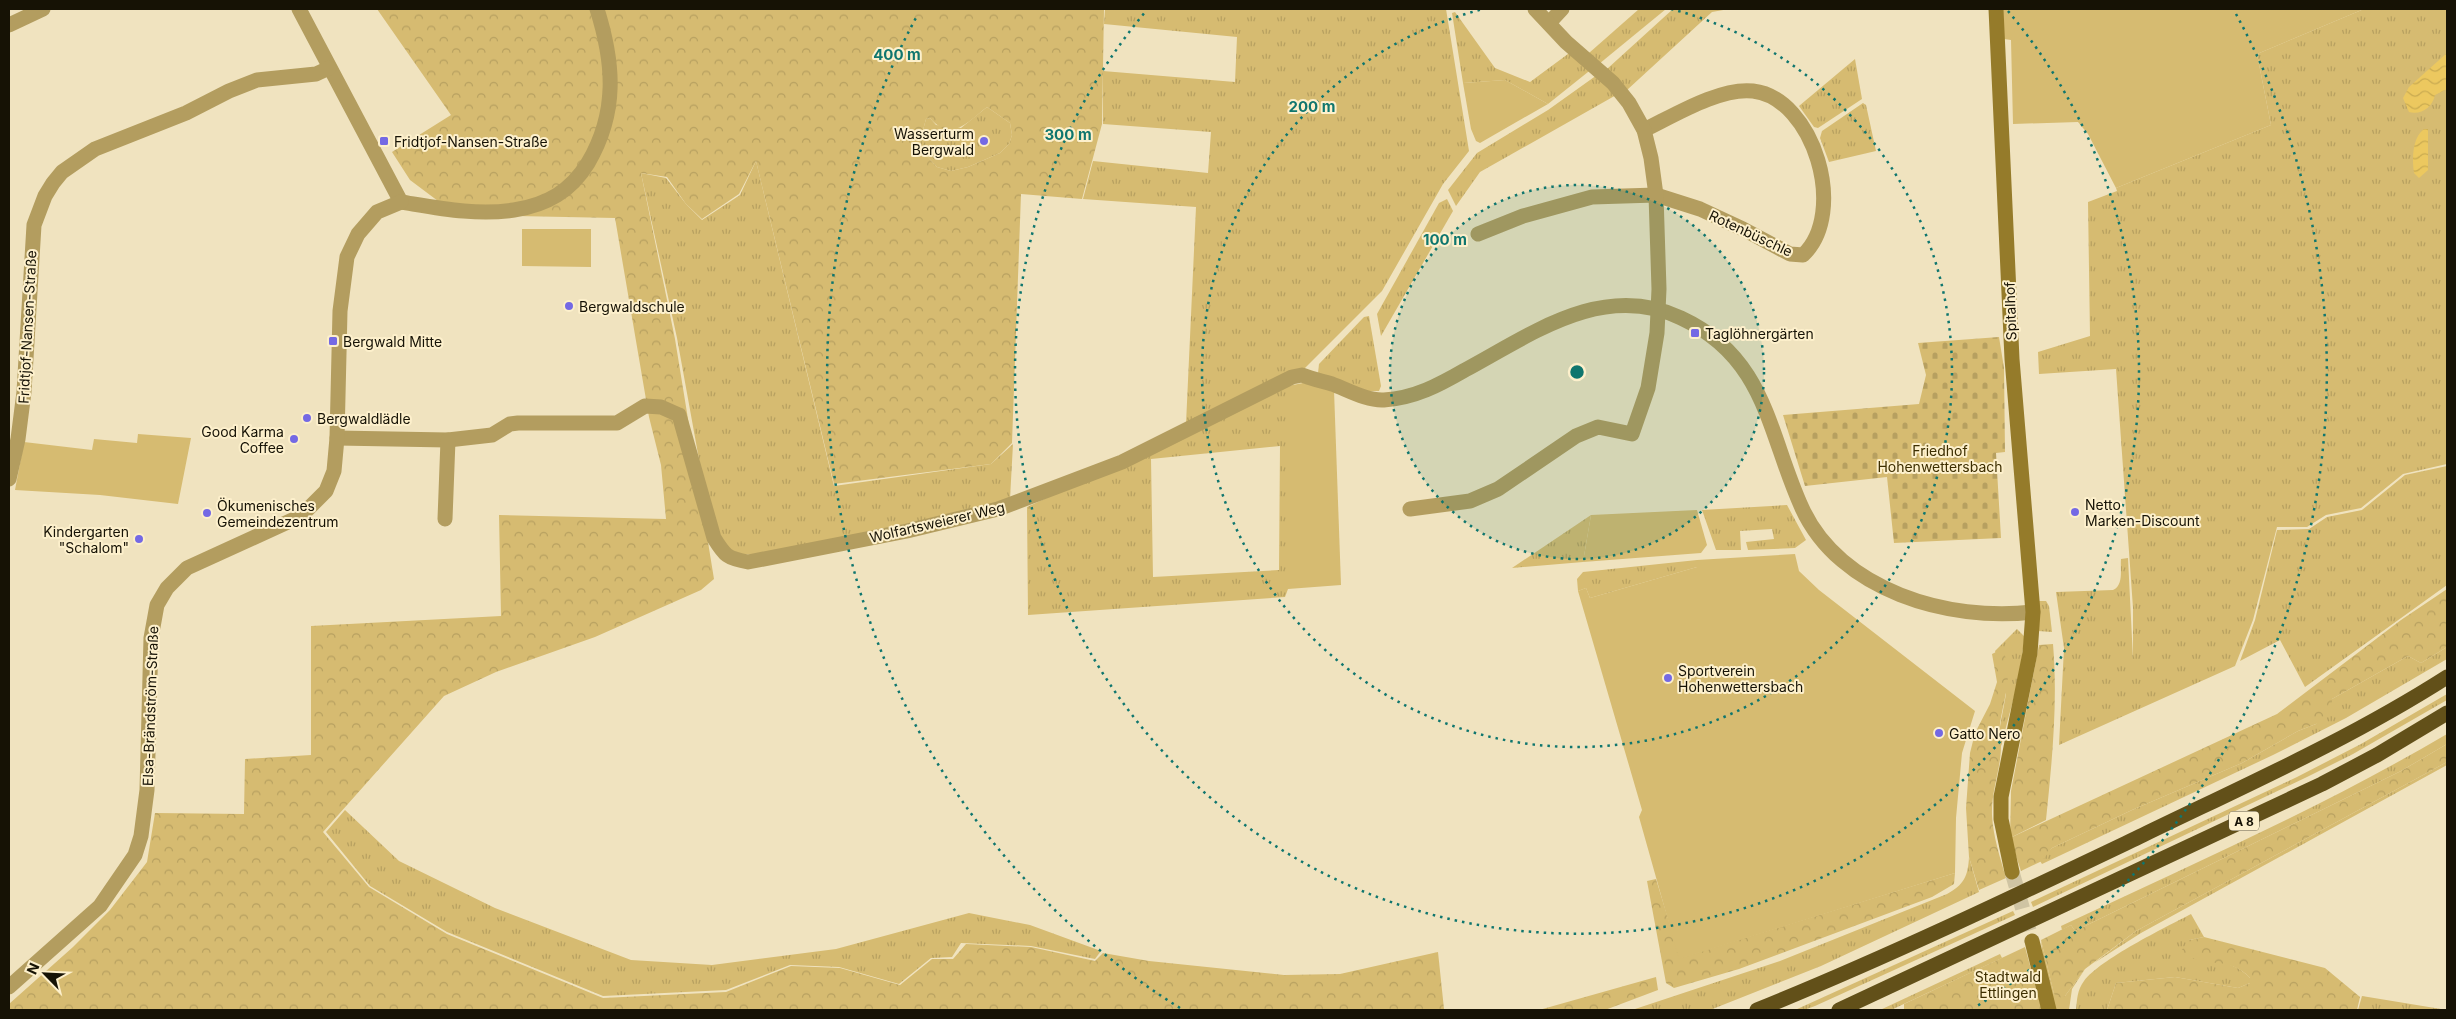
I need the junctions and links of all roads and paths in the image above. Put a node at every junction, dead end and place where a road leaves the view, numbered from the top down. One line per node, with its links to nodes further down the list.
1 (43, 9): 8 (street)
2 (299, 9): 9 (street)
3 (597, 9): 12 (street)
4 (1535, 9): 7 (street)
5 (1562, 9): 7 (street)
6 (1996, 9): 20 (street, Spitalhof)
7 (1549, 24): 10 (street)
8 (9, 25)
9 (329, 68): 12 (street); 17 (street, Fridtjof-Nansen-Straße)
10 (1644, 130): 11 (street); 11 (street, Rotenbüschle)
11 (1656, 195): 13 (street, Rotenbüschle); 14 (street)
12 (401, 202): 15 (street, Elsa-Brändström-Straße)
13 (1478, 234)
14 (1658, 310): 16 (street, Wolfartsweierer Weg); 18 (street); 20 (street)
15 (338, 438): 16 (street); 25 (street, Elsa-Brändström-Straße)
16 (448, 440): 19 (street)
17 (9, 479)
18 (1410, 509)
19 (445, 519)
20 (2033, 612): 23 (street, Spitalhof)
21 (2447, 677): 26 (highway, A 8)
22 (2447, 713): 27 (highway, A 8)
23 (2012, 872)
24 (2032, 941): 28 (street)
25 (9, 986)
26 (1757, 1010)
27 (1839, 1010)
28 (2049, 1010)

